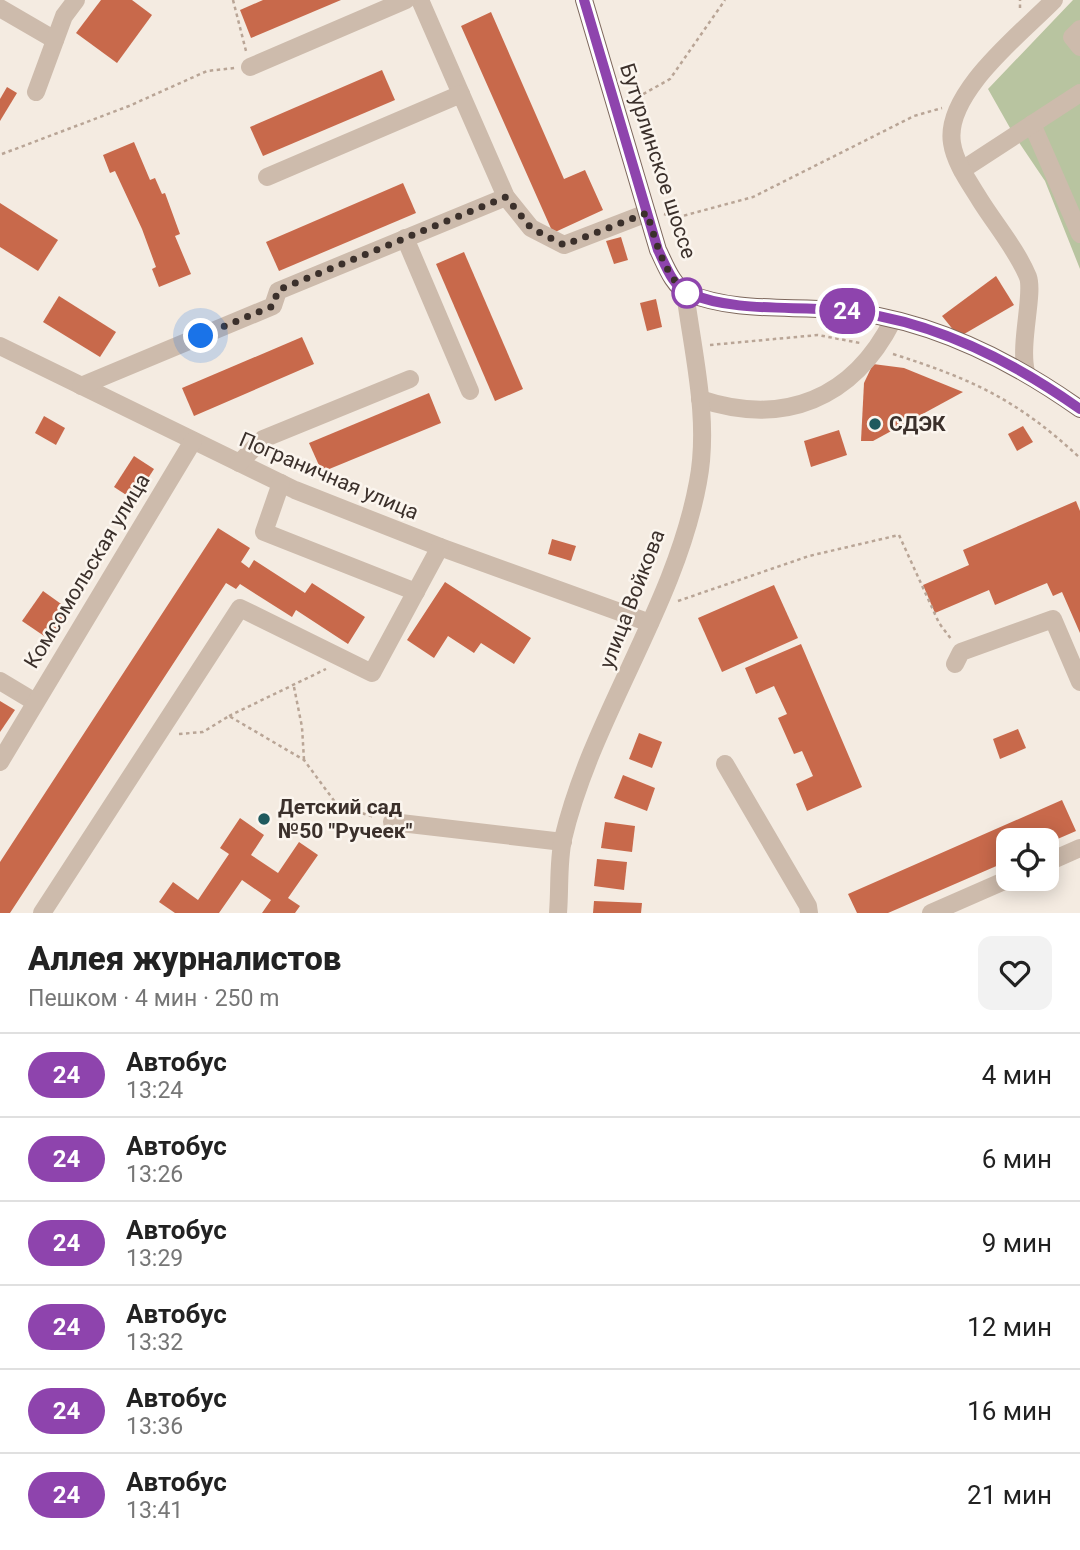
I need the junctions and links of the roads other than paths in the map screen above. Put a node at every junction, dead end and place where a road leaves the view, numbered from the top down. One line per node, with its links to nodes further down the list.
1 (76, 0): 8 (street)
2 (406, 0): 10 (street)
3 (420, 0): 13 (street)
4 (584, 0): 18 (main road, Бутурлинское шоссе)
5 (1054, 0): 15 (street)
6 (0, 8): 8 (street)
7 (1080, 29): 9 (street)
8 (55, 40): 11 (street)
9 (1080, 47)
10 (250, 67)
11 (36, 92)
12 (1080, 93): 14 (street)
13 (461, 94): 16 (street); 17 (street)
14 (1032, 124): 15 (street); 19 (street)
15 (962, 170): 24 (street)
16 (267, 177)
17 (506, 197): 18 (street); 20 (street)
18 (648, 216): 21 (main road, Бутурлинское шоссе)
19 (1080, 234)
20 (405, 238): 26 (street); 27 (street)
21 (685, 292): 22 (main road, Бутурлинское шоссе); 28 (street, улица Войкова)
22 (893, 320): 24 (main road, Бутурлинское шоссе); 28 (street)
23 (0, 345): 26 (street, Пограничная улица)
24 (1026, 372): 29 (main road, Бутурлинское шоссе)
25 (410, 379): 31 (street)
26 (80, 386): 30 (street, Пограничная улица)
27 (470, 391)
28 (700, 400): 35 (street, улица Войкова)
29 (1080, 409)
30 (193, 441): 31 (street, Пограничная улица); 39 (street, Комсомольская улица)
31 (239, 463): 32 (street, Пограничная улица)
32 (281, 484): 33 (street, Пограничная улица); 34 (street)
33 (440, 547): 34 (street); 35 (street, Пограничная улица)
34 (416, 592): 47 (street)
35 (653, 616): 43 (street, улица Войкова)
36 (958, 658): 38 (street)
37 (0, 681): 39 (street)
38 (1080, 682)
39 (35, 702): 40 (street, Комсомольская улица)
40 (0, 762)
41 (725, 764): 49 (street)
42 (392, 822): 43 (street)
43 (563, 842): 48 (street, улица Войкова)
44 (1080, 848): 45 (street)
45 (1059, 857)
46 (996, 884): 50 (street)
47 (42, 913)
48 (558, 913)
49 (809, 913)
50 (931, 913)

